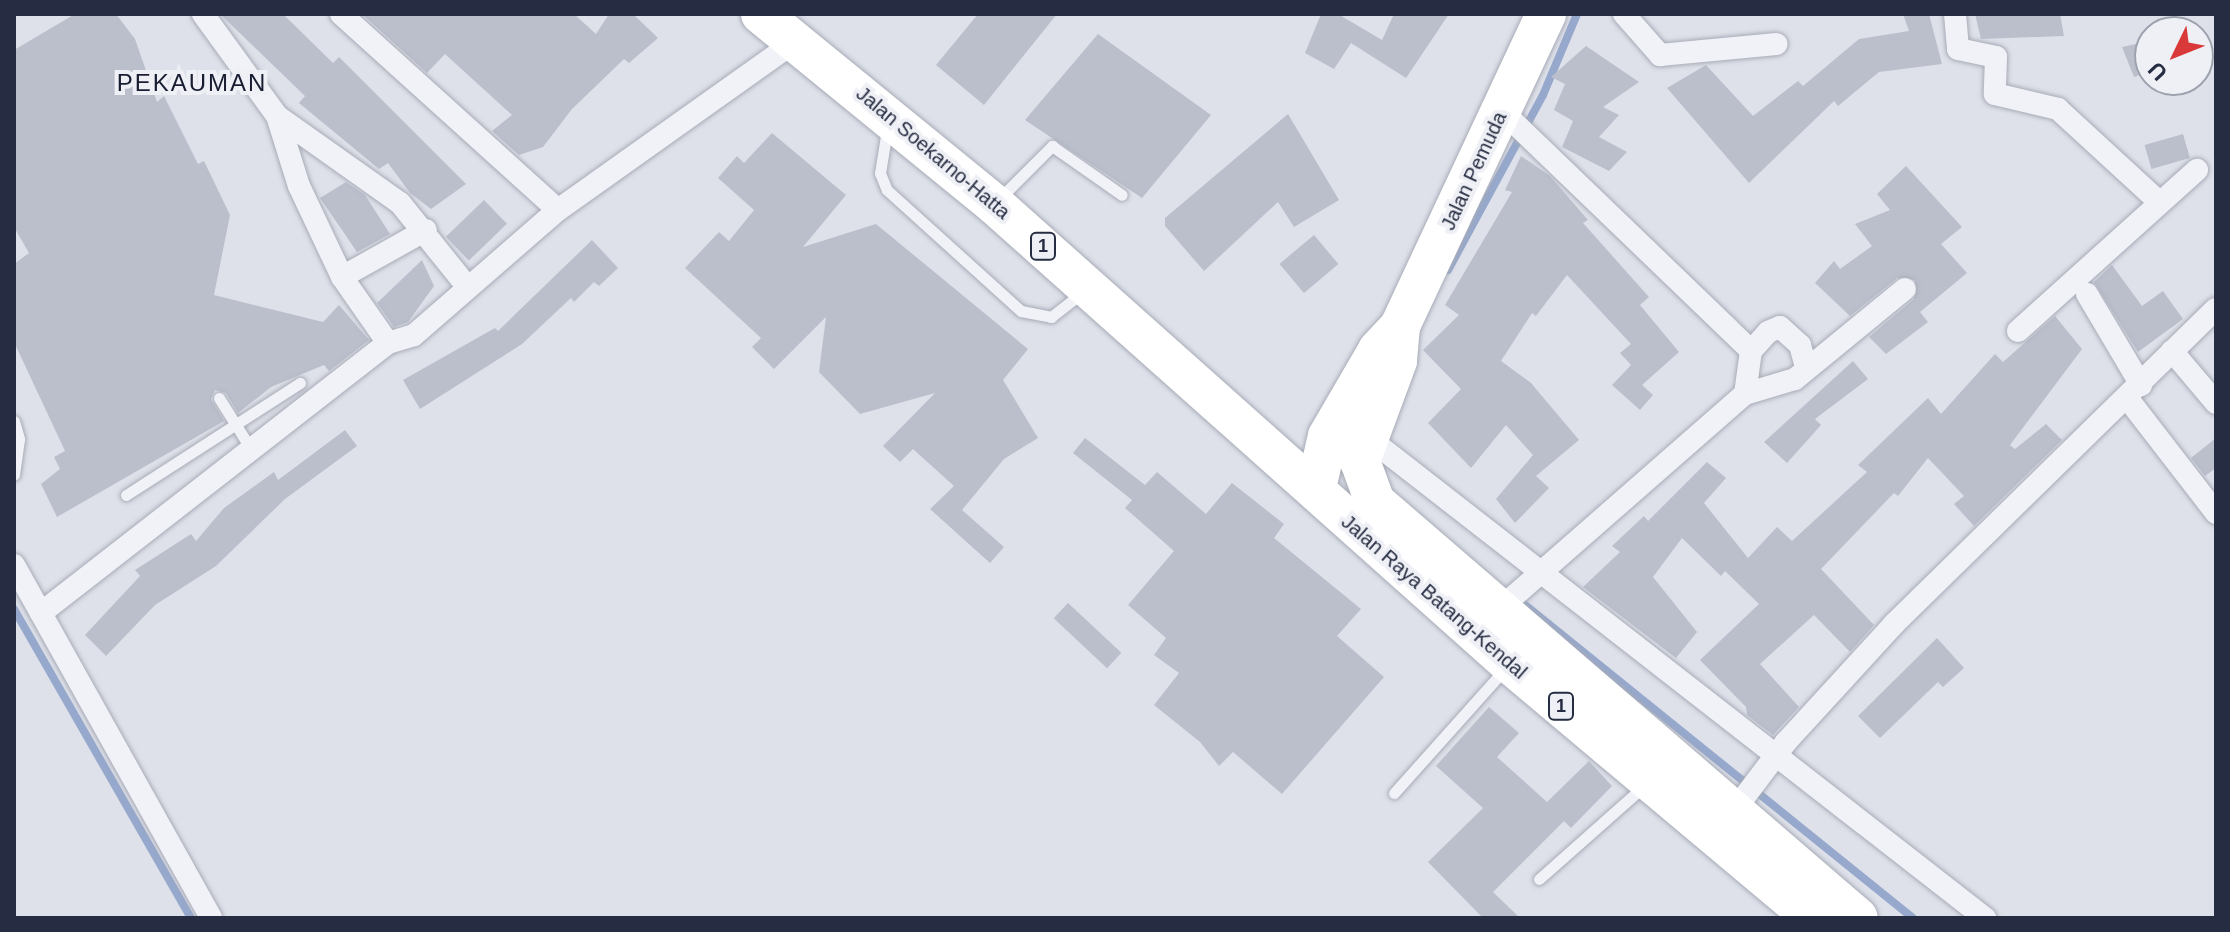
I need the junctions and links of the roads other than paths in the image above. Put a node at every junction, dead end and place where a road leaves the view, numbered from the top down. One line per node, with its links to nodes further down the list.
1 (203, 14): 9 (street)
2 (341, 14): 16 (street)
3 (761, 14): 7 (highway, Jalan Soekarno-Hatta / 1)
4 (1546, 14): 11 (highway, Jalan Pemuda / 1)
5 (1624, 14): 8 (street)
6 (1955, 14): 14 (street)
7 (797, 40): 10 (highway, Jalan Soekarno-Hatta / 1); 16 (street)
8 (1776, 44)
9 (277, 116): 17 (street); 18 (street)
10 (890, 117): 15 (highway, Jalan Soekarno-Hatta / 1); 20 (lane)
11 (1508, 117): 24 (highway, Jalan Pemuda / 1); 27 (street)
12 (2197, 170): 14 (street)
13 (1122, 195): 15 (lane)
14 (2158, 201): 25 (street)
15 (994, 204): 20 (highway, Jalan Soekarno-Hatta / 1)
16 (558, 210): 19 (street)
17 (426, 230): 18 (street); 19 (street)
18 (342, 277): 26 (street)
19 (466, 285): 26 (street)
20 (1090, 287): 40 (highway, Jalan Soekarno-Hatta / 1)
21 (1905, 289): 29 (street)
22 (2087, 294): 31 (street)
23 (2216, 309): 28 (street)
24 (1400, 326): 37 (highway, Jalan Pemuda / 1); 40 (highway, Jalan Pemuda / 1)
25 (2018, 331)
26 (388, 343): 38 (street)
27 (1751, 351): 29 (street); 32 (street)
28 (2172, 351): 31 (street); 34 (street)
29 (1806, 368): 32 (street)
30 (300, 383): 36 (lane)
31 (2135, 392): 43 (street); 49 (street)
32 (1745, 394): 45 (street)
33 (219, 398): 36 (lane)
34 (2216, 403)
35 (14, 421): 39 (lane)
36 (235, 426): 38 (lane); 41 (lane)
37 (1366, 436): 42 (highway, Jalan Pemuda / 1); 45 (street)
38 (251, 449): 47 (street)
39 (14, 475)
40 (1316, 488): 48 (highway, Jalan Raya Batang-Kendal / 1)
41 (126, 495)
42 (1375, 502): 46 (highway, Jalan Raya Batang-Kendal / 1)
43 (2216, 513)
44 (14, 565): 47 (street)
45 (1535, 578): 46 (street); 49 (street)
46 (1503, 606): 52 (highway, Jalan Raya Batang-Kendal / 1)
47 (41, 613): 54 (street)
48 (1509, 663): 50 (highway, Jalan Raya Batang-Kendal / 1); 51 (lane)
49 (1777, 753): 52 (street); 57 (street)
50 (1650, 781): 53 (lane); 55 (highway, Jalan Raya Batang-Kendal / 1)
51 (1394, 793)
52 (1735, 809): 56 (highway, Jalan Raya Batang-Kendal / 1)
53 (1539, 879)
54 (211, 918)
55 (1813, 918)
56 (1858, 918)
57 (1985, 918)

